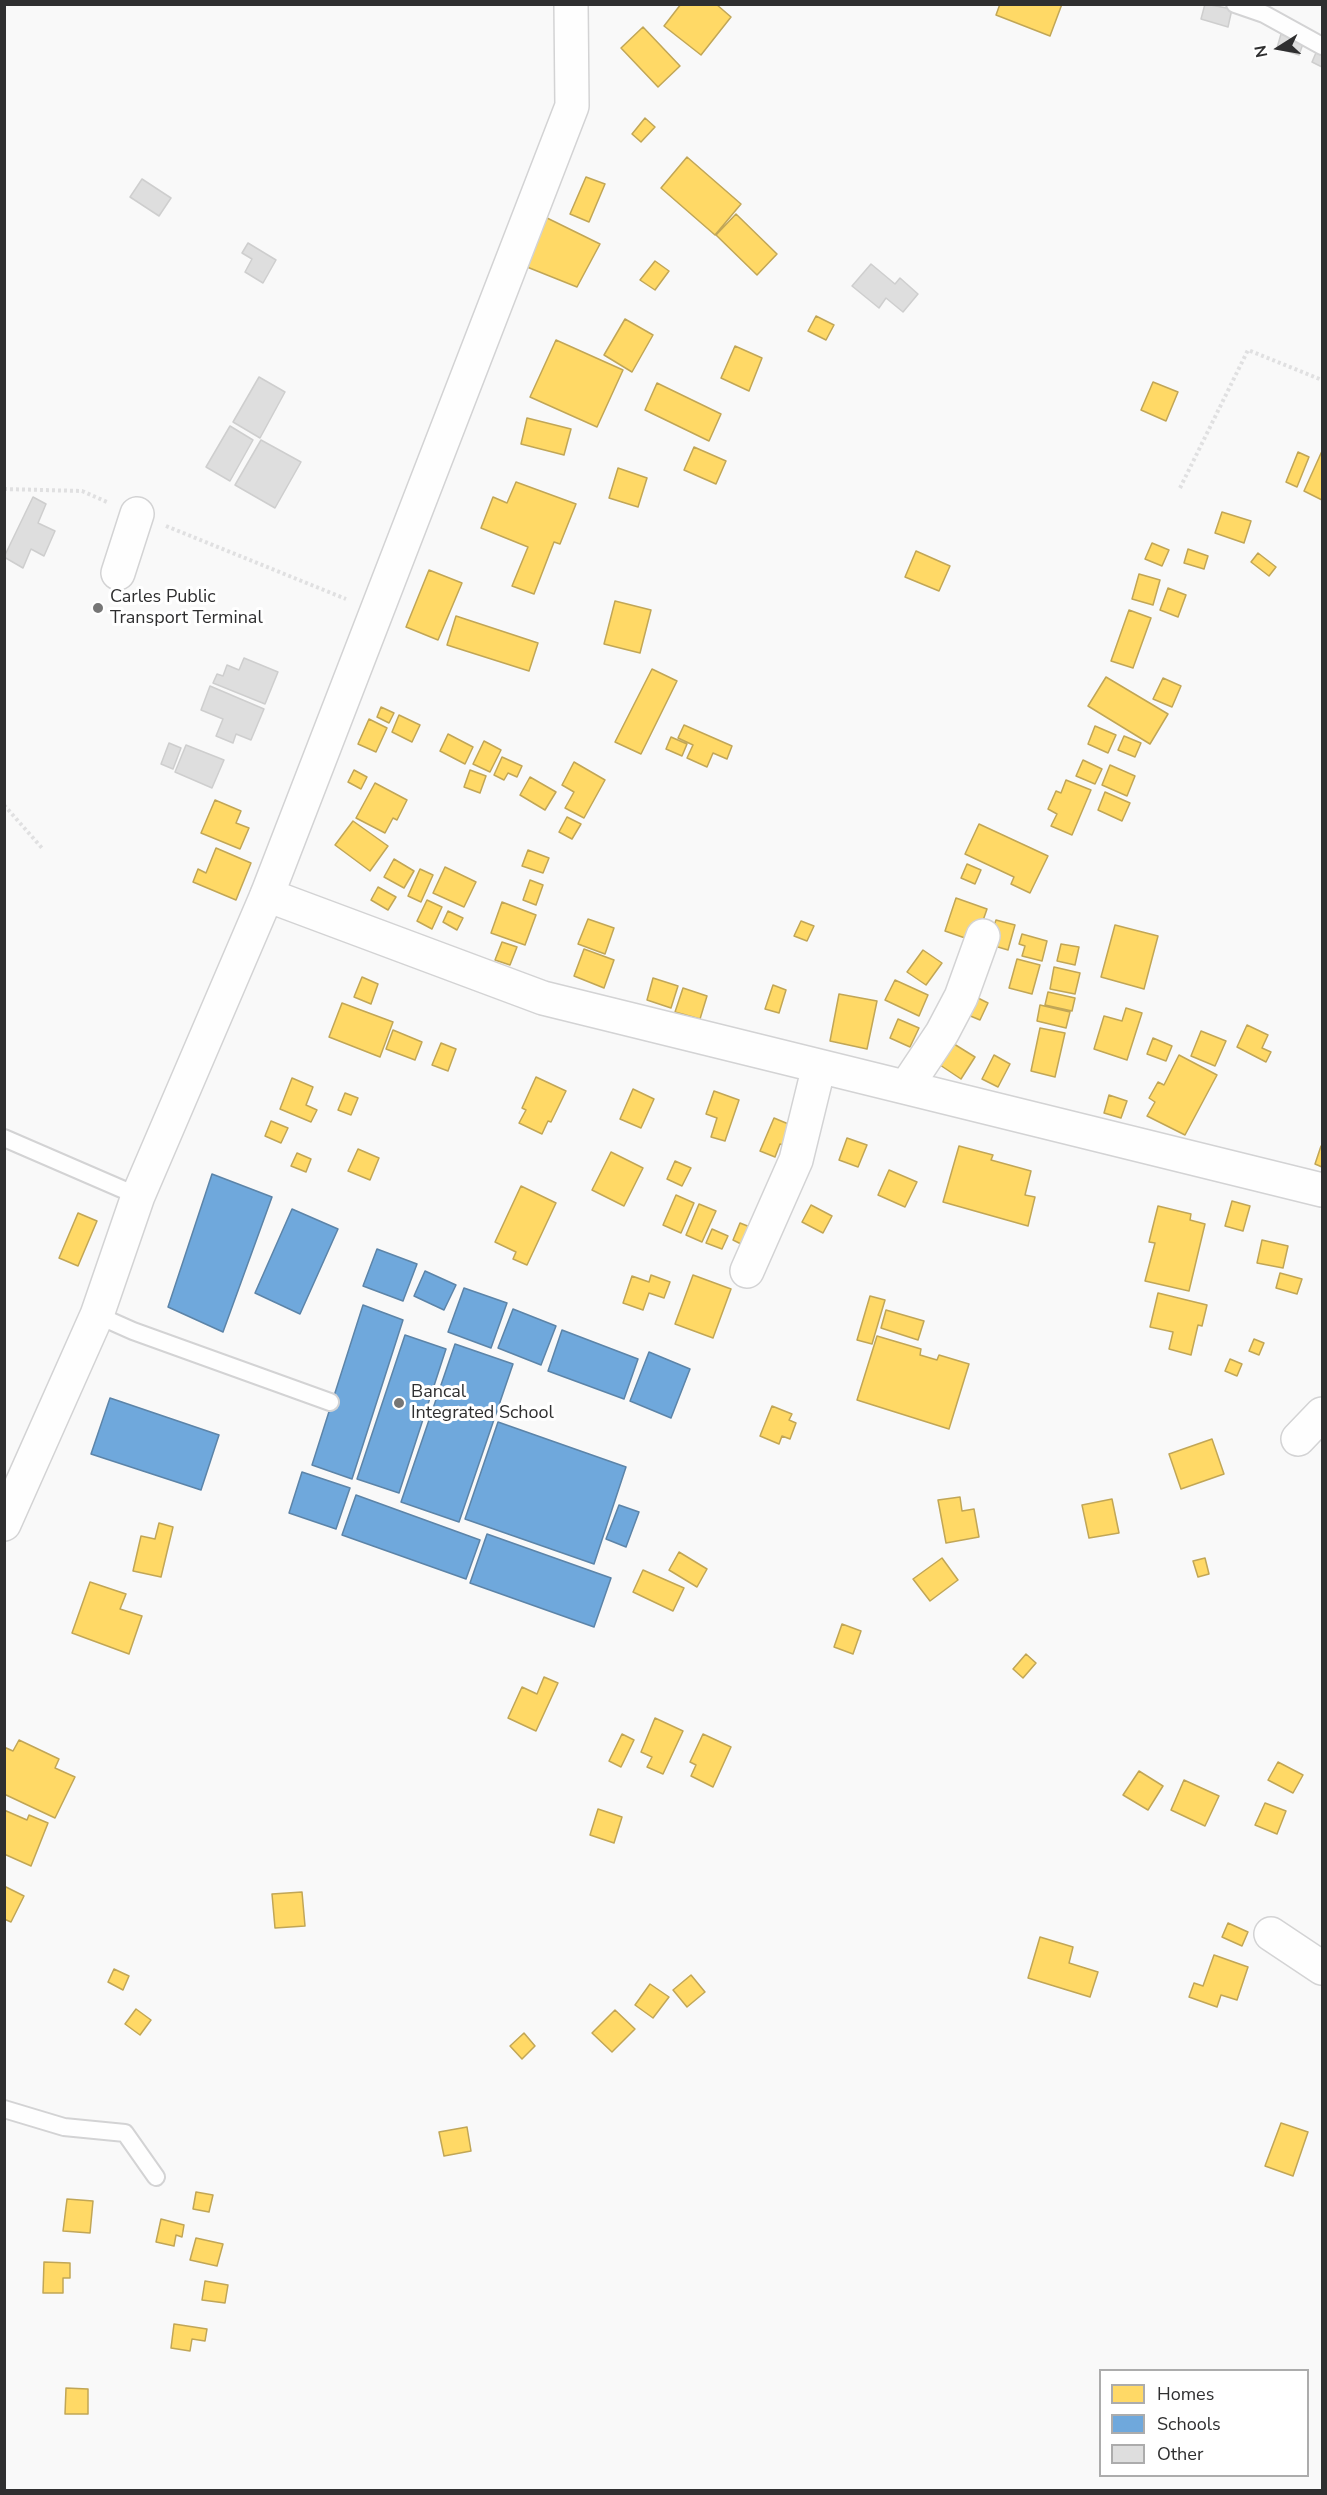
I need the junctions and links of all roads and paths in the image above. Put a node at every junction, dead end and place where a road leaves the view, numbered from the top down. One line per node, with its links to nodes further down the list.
1 (571, 4): 9 (street)
2 (1235, 4): 3 (lane)
3 (1323, 46)
4 (1323, 380): 5 (path)
5 (1180, 488)
6 (4, 489): 7 (path)
7 (137, 514): 8 (street); 9 (path)
8 (118, 573)
9 (376, 611): 12 (street)
10 (4, 805): 11 (path)
11 (42, 848)
12 (267, 895): 14 (street); 18 (street)
13 (983, 936): 15 (street)
14 (819, 1066): 15 (street); 19 (street)
15 (906, 1087): 17 (street)
16 (4, 1138): 18 (lane)
17 (1323, 1190)
18 (138, 1196): 20 (street)
19 (747, 1271)
20 (98, 1315): 21 (lane); 24 (street)
21 (330, 1402)
22 (1323, 1414): 23 (street)
23 (1298, 1439)
24 (4, 1524)
25 (1271, 1934): 26 (street)
26 (1323, 1968)
27 (4, 2109): 28 (lane)
28 (156, 2177)

